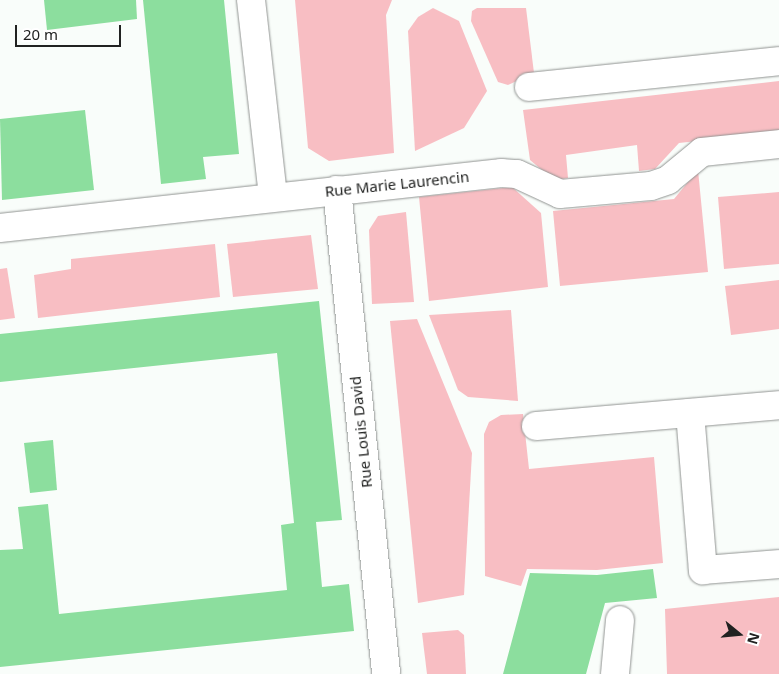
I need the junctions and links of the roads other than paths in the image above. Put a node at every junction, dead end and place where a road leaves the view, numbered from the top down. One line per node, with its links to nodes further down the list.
1 (251, 0): 6 (street)
2 (779, 61): 3 (street)
3 (528, 87)
4 (779, 144): 5 (street, Rue Marie Laurencin)
5 (337, 190): 6 (street, Rue Marie Laurencin); 13 (street, Rue Louis David)
6 (273, 197): 7 (street, Rue Marie Laurencin)
7 (0, 228)
8 (779, 405): 9 (street)
9 (690, 413): 10 (street); 11 (street)
10 (536, 426)
11 (779, 564)
12 (620, 620): 14 (street)
13 (386, 674)
14 (614, 674)

